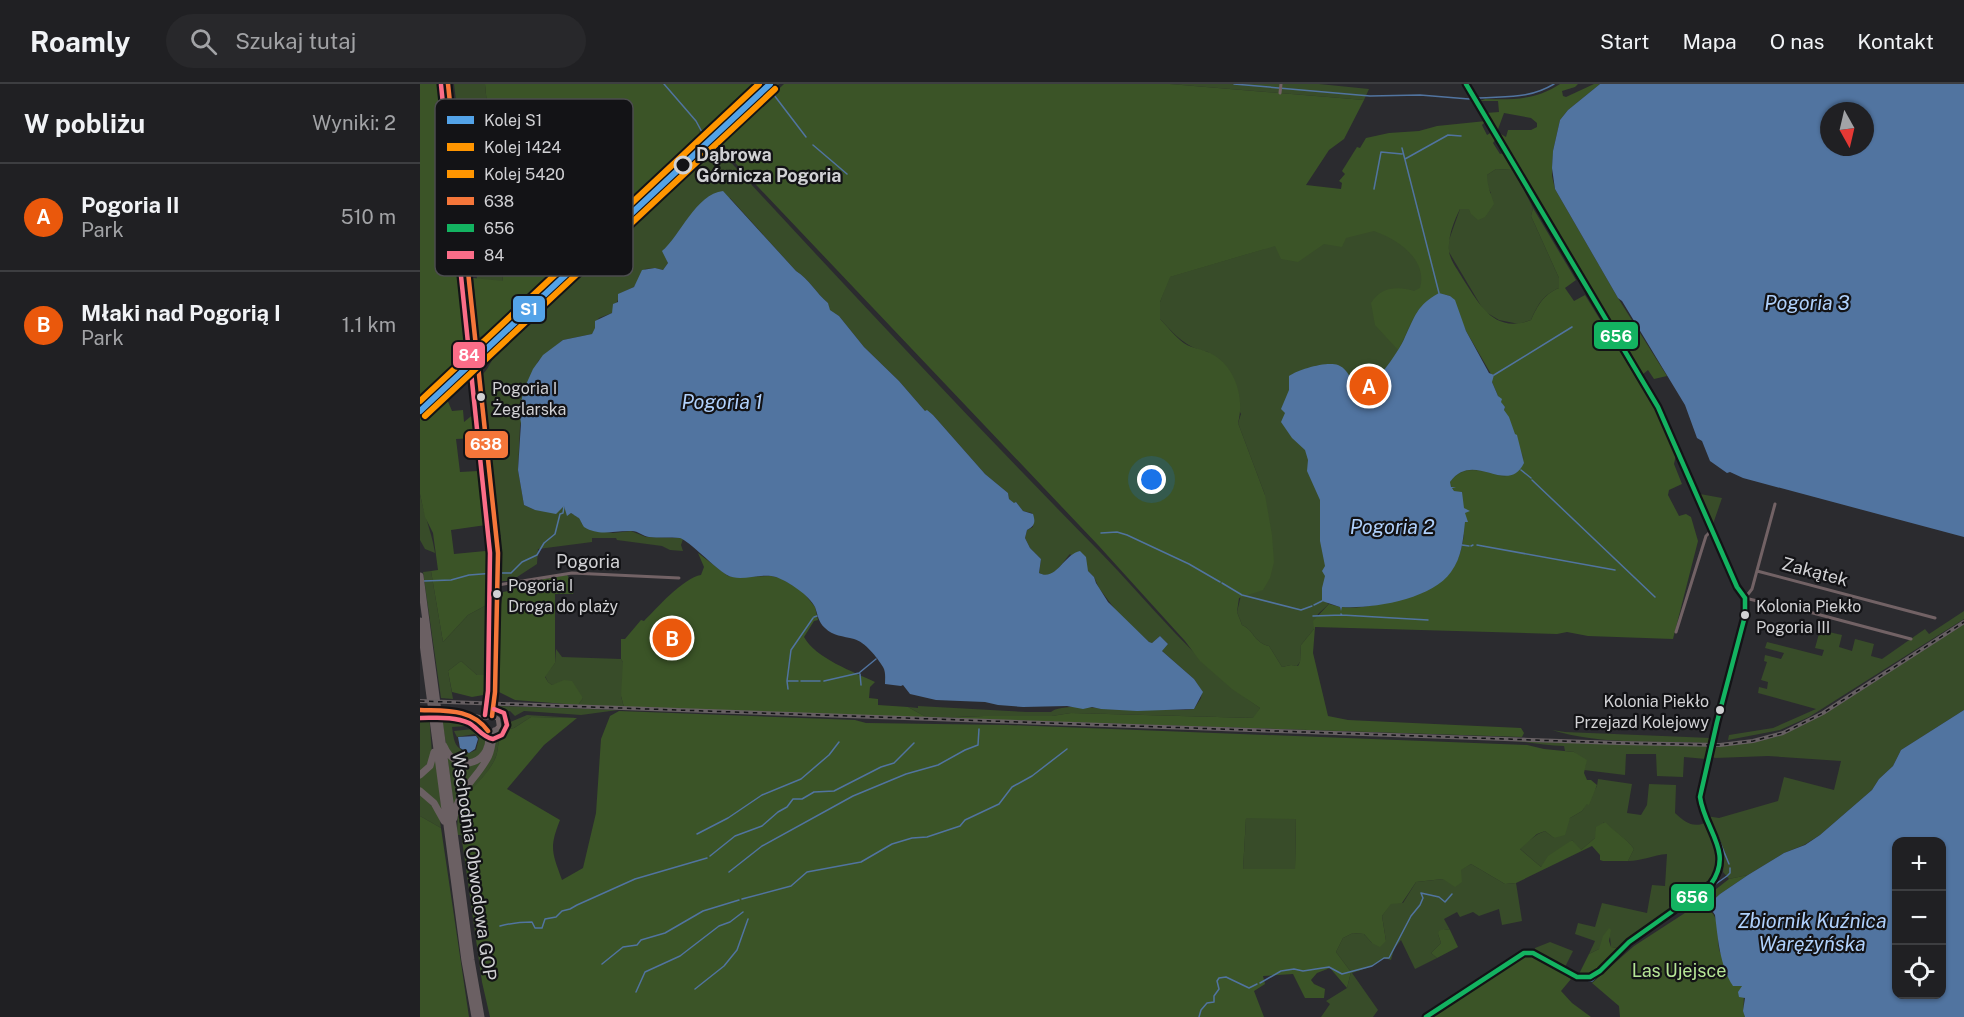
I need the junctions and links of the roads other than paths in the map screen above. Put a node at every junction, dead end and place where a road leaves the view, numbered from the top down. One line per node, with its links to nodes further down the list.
1 (448, 84): 5 (street)
2 (1466, 84): 8 (street)
3 (1281, 85): 4 (street)
4 (1280, 92)
5 (450, 99)
6 (469, 276): 12 (street)
7 (1775, 504): 9 (street)
8 (1712, 530): 14 (street); 17 (street)
9 (1757, 571): 14 (street); 15 (street, Zakątek)
10 (420, 576): 13 (highway, Wschodnia Obwodowa GOP)
11 (679, 578): 12 (street, Pogoria)
12 (498, 585): 21 (street)
13 (421, 586): 23 (highway, Wschodnia Obwodowa GOP)
14 (1745, 598): 18 (street); 29 (street)
15 (1935, 618)
16 (420, 621): 23 (highway, Wschodnia Obwodowa GOP)
17 (1676, 632)
18 (1911, 639)
19 (421, 710): 20 (main road, bridge)
20 (472, 717): 21 (main road); 22 (main road)
21 (489, 717): 22 (main road); 22 (main road)
22 (489, 729): 23 (highway); 26 (highway)
23 (439, 740): 24 (highway); 26 (highway, Wschodnia Obwodowa GOP)
24 (420, 775)
25 (420, 791): 26 (highway)
26 (450, 827): 27 (highway, Wschodnia Obwodowa GOP); 28 (highway, Wschodnia Obwodowa GOP)
27 (475, 1017)
28 (481, 1017)
29 (1426, 1017)

